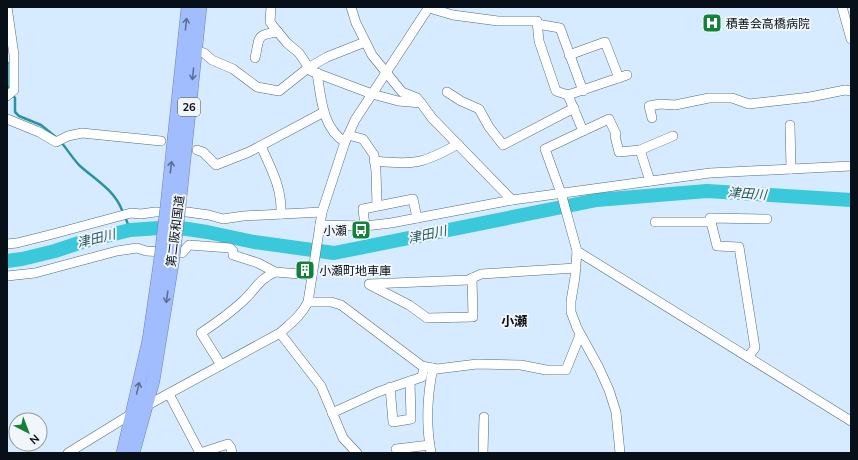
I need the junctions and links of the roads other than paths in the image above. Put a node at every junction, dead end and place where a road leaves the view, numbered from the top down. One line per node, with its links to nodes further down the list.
1 (7, 7): 21 (street)
2 (188, 7): 45 (highway, 第二阪和国道 / 26, one-way to 2)
3 (200, 7): 12 (highway, 第二阪和国道 / 26)
4 (271, 7): 9 (street)
5 (351, 7): 11 (street)
6 (842, 7): 10 (street)
7 (429, 8): 8 (street); 16 (street)
8 (537, 24): 13 (street); 23 (street)
9 (278, 32): 14 (street); 15 (street)
10 (851, 39)
11 (365, 42): 15 (street); 16 (street)
12 (195, 50): 15 (street); 45 (highway, 第二阪和国道 / 26, one-way to 45)
13 (570, 55): 18 (street); 18 (street)
14 (255, 58)
15 (308, 68): 17 (street)
16 (386, 72): 22 (street); 24 (street)
17 (317, 73): 22 (street); 26 (street)
18 (582, 91): 23 (street)
19 (851, 91): 27 (street)
20 (447, 92): 25 (street)
21 (10, 94)
22 (372, 94): 24 (street); 32 (street)
23 (568, 95): 25 (street)
24 (421, 103): 34 (street)
25 (574, 108): 30 (street)
26 (324, 112): 32 (street); 35 (street)
27 (652, 118)
28 (7, 119): 33 (street)
29 (790, 125): 40 (street)
30 (583, 131): 37 (street); 42 (street)
31 (673, 136): 37 (street)
32 (346, 139): 38 (street); 46 (street)
33 (161, 141)
34 (458, 144): 38 (street); 43 (street)
35 (260, 146): 36 (street); 47 (street)
36 (197, 150)
37 (640, 150): 41 (street)
38 (374, 161): 44 (street)
39 (851, 166): 40 (street)
40 (791, 169): 41 (street)
41 (650, 181): 42 (street)
42 (561, 193): 43 (street); 55 (street)
43 (512, 200): 49 (street)
44 (376, 206): 49 (street); 53 (street)
45 (173, 207): 56 (highway, 第二阪和国道 / 26, bridge)
46 (322, 212): 47 (street); 52 (street)
47 (281, 214): 54 (street)
48 (710, 217): 50 (street); 51 (street); 65 (street)
49 (417, 218): 53 (street)
50 (766, 219)
51 (655, 222)
52 (320, 225): 53 (street); 59 (street)
53 (365, 226)
54 (7, 244)
55 (577, 251): 57 (street); 65 (street)
56 (167, 258): 71 (highway, 第二阪和国道 / 26, one-way to 71); 72 (highway, 第二阪和国道 / 26, one-way to 56)
57 (576, 268): 61 (street); 64 (street)
58 (275, 272): 59 (street); 60 (street); 66 (street)
59 (312, 275): 62 (street)
60 (7, 276)
61 (472, 278): 61 (street)
62 (308, 302): 63 (street); 67 (street)
63 (280, 333): 66 (street); 73 (street)
64 (580, 335): 67 (street); 84 (street)
65 (748, 357): 75 (street)
66 (221, 365): 70 (street)
67 (429, 368): 68 (street); 77 (street)
68 (410, 381): 69 (street); 69 (street)
69 (390, 387): 73 (street)
70 (169, 394): 71 (street); 81 (street)
71 (147, 405): 72 (street); 80 (highway, 第二阪和国道 / 26)
72 (133, 413): 78 (street); 79 (highway, 第二阪和国道 / 26)
73 (332, 413): 82 (street)
74 (484, 417): 83 (street)
75 (851, 421)
76 (396, 449): 77 (street)
77 (430, 449)
78 (68, 453)
79 (123, 453)
80 (134, 453)
81 (232, 453)
82 (357, 453)
83 (483, 453)
84 (620, 453)

